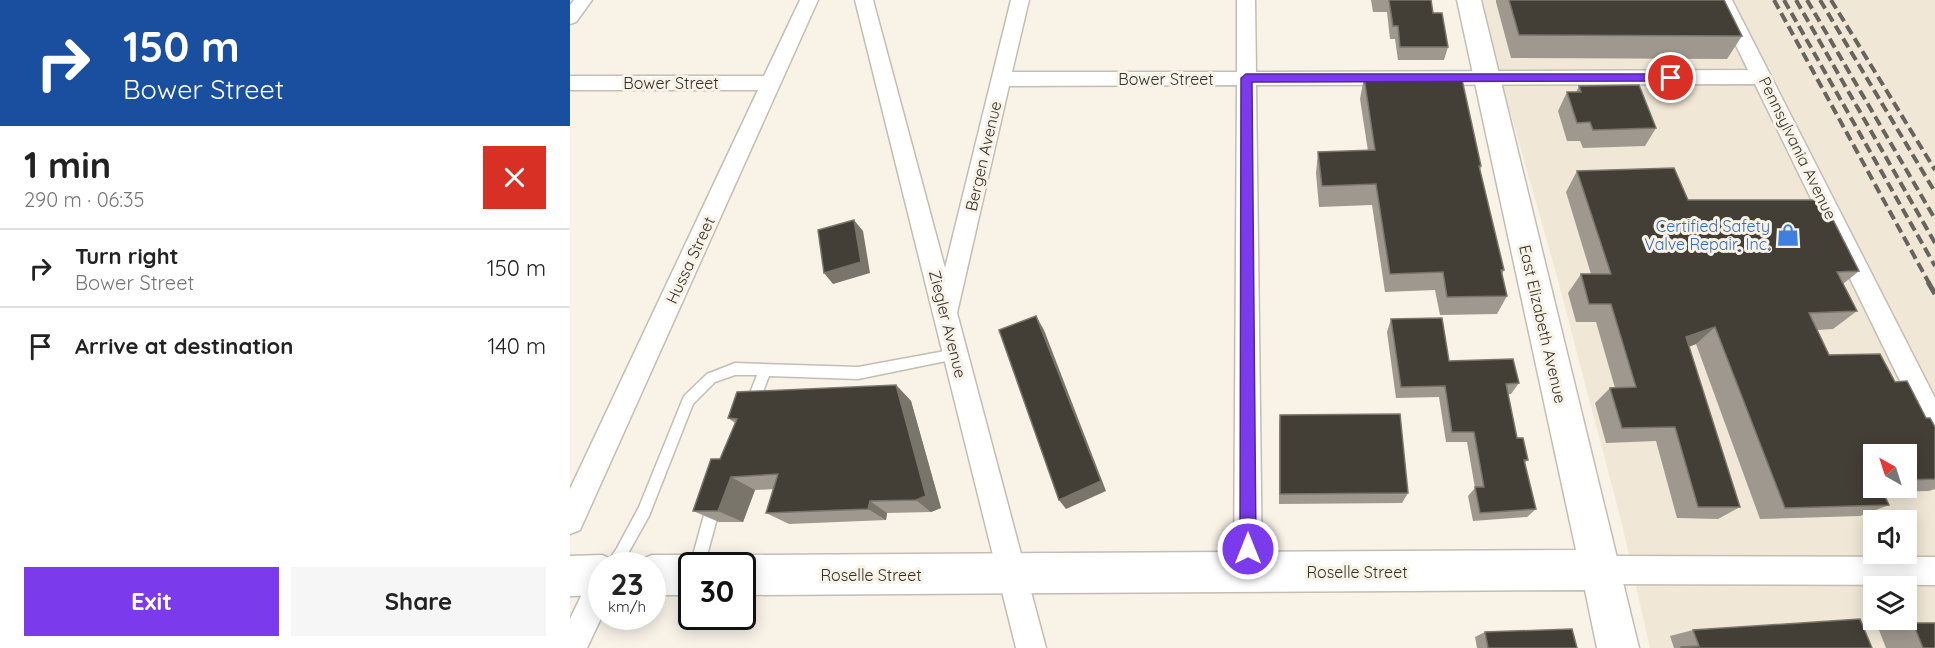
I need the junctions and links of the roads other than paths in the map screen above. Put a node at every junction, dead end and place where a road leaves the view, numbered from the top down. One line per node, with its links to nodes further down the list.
1 (583, 0): 8 (street)
2 (809, 0): 13 (street, Hussa Street)
3 (864, 0): 15 (street, Ziegler Avenue)
4 (1020, 0): 12 (street, Bergen Avenue)
5 (1246, 0): 10 (street)
6 (1469, 0): 11 (street, East Elizabeth Avenue)
7 (1724, 0): 9 (street, Pennsylvania Avenue)
8 (570, 18)
9 (1762, 77): 11 (street, Bower Street); 19 (street, Pennsylvania Avenue)
10 (1246, 78): 11 (street, Bower Street); 12 (street, Bower Street); 26 (street)
11 (1487, 78): 24 (street, East Elizabeth Avenue)
12 (1001, 79): 15 (street, Bergen Avenue)
13 (771, 82): 14 (street, Bower Street); 21 (street, Hussa Street)
14 (570, 83)
15 (946, 313): 16 (street, Ziegler Avenue)
16 (956, 354): 17 (lane); 27 (street, Ziegler Avenue)
17 (765, 371): 18 (lane); 22 (lane)
18 (744, 424)
19 (1935, 425)
20 (720, 489): 23 (lane)
21 (570, 520)
22 (623, 552)
23 (701, 552)
24 (1600, 570): 25 (street, Roselle Street); 26 (street, Roselle Street); 34 (street, East Elizabeth Avenue)
25 (1935, 571)
26 (1248, 572): 27 (street, Roselle Street)
27 (1010, 574): 29 (street, Roselle Street); 33 (street, Ziegler Avenue)
28 (588, 575): 30 (street)
29 (756, 575)
30 (570, 576)
31 (588, 613): 32 (street)
32 (572, 648)
33 (1031, 648)
34 (1618, 648)

